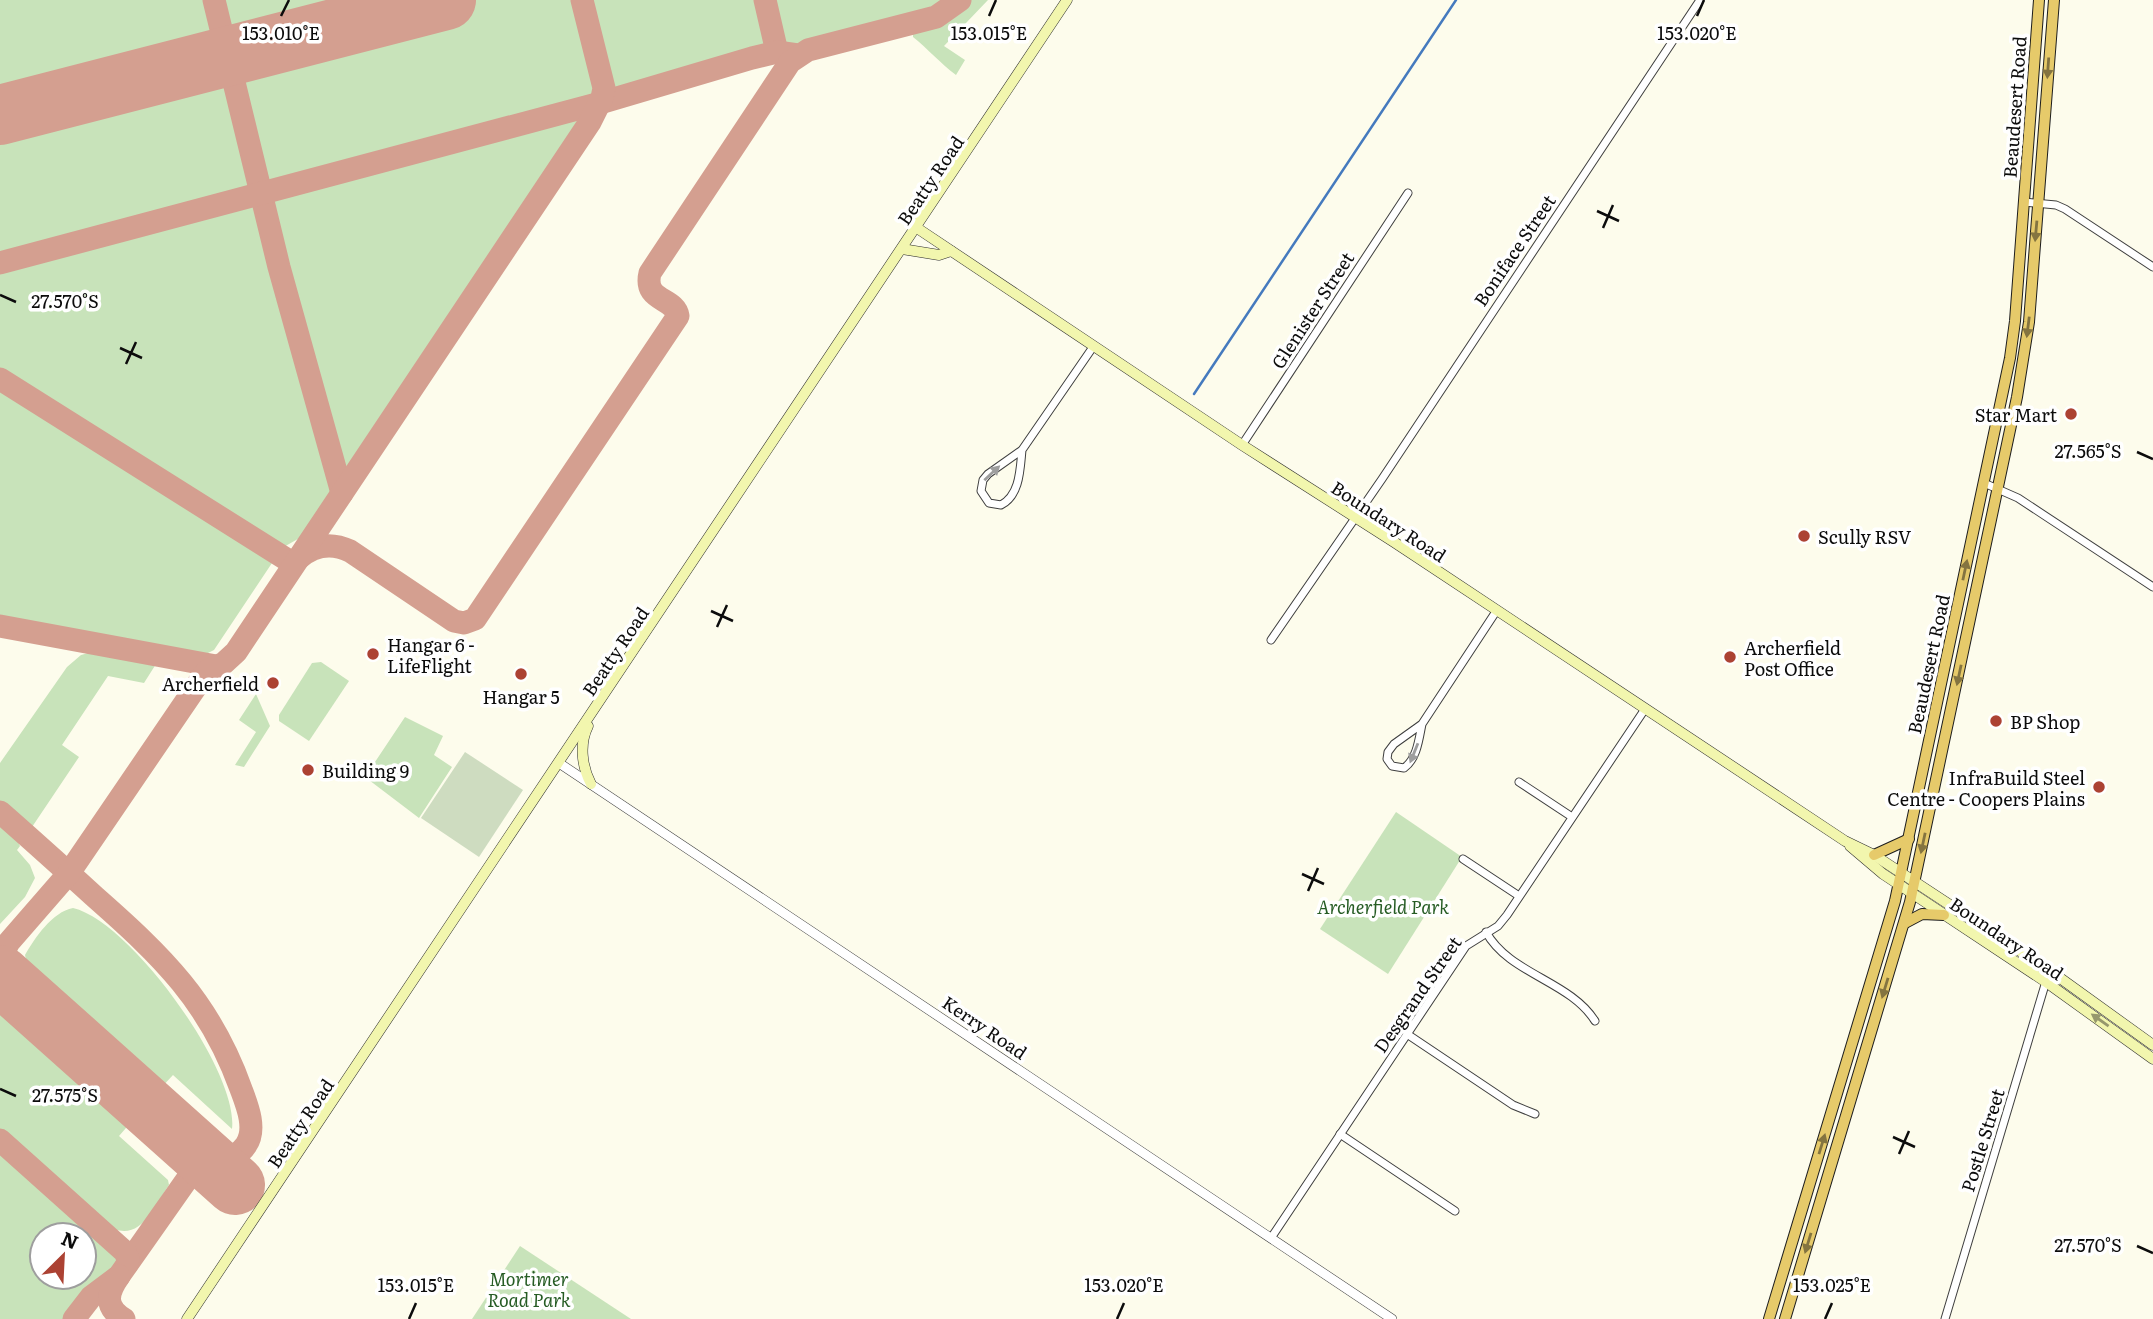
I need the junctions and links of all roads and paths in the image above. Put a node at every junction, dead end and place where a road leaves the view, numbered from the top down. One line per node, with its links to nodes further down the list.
1 (1067, 0): 8 (main road, Beatty Road)
2 (1700, 0): 17 (street, Boniface Street)
3 (2039, 0): 6 (highway, Beaudesert Road)
4 (2054, 0): 7 (highway, Beaudesert Road, one-way to 7)
5 (1408, 193): 13 (street, Glenister Street)
6 (2024, 202): 7 (street); 15 (highway, Beaudesert Road)
7 (2038, 204): 11 (street); 16 (highway, Beaudesert Road, one-way to 16)
8 (917, 228): 9 (main road, Beatty Road); 10 (main road, Boundary Road)
9 (902, 249): 10 (main road); 21 (main road, Beatty Road)
10 (951, 251): 12 (main road, Boundary Road)
11 (2153, 267)
12 (1093, 346): 13 (main road, Boundary Road); 14 (street)
13 (1242, 445): 17 (main road, Boundary Road)
14 (1022, 450): 14 (street, one-way to 14)
15 (1984, 483): 16 (street); 28 (highway, Beaudesert Road, one-way to 15)
16 (1998, 488): 18 (street); 33 (highway, Beaudesert Road, one-way to 33)
17 (1355, 518): 19 (main road, Boundary Road); 20 (street, Boniface Street)
18 (2153, 587)
19 (1497, 611): 22 (main road, Boundary Road); 23 (street)
20 (1271, 640)
21 (603, 697): 24 (main road, Beatty Road); 26 (main road)
22 (1645, 709): 27 (street, Desgrand Street); 29 (main road, Boundary Road)
23 (1422, 724): 23 (street, one-way to 23)
24 (559, 763): 26 (street, Kerry Road); 50 (main road, Beatty Road)
25 (1519, 782): 27 (street)
26 (591, 784): 49 (street, Kerry Road)
27 (1572, 817): 36 (street, Desgrand Street)
28 (1909, 839): 30 (highway); 32 (highway, Beaudesert Road)
29 (1845, 841): 30 (main road, Boundary Road); 34 (main road, Boundary Road)
30 (1874, 855): 32 (main road, Boundary Road)
31 (1463, 859): 36 (street)
32 (1902, 873): 33 (main road, Boundary Road); 34 (highway, Beaudesert Road)
33 (1915, 881): 35 (highway, Beaudesert Road); 40 (main road, Boundary Road)
34 (1899, 885): 35 (main road, Boundary Road); 52 (highway, Beaudesert Road, one-way to 34)
35 (1912, 894): 37 (main road, Boundary Road); 38 (highway, Beaudesert Road)
36 (1519, 896): 39 (street, Desgrand Street)
37 (1944, 915): 38 (highway); 41 (main road, Boundary Road)
38 (1905, 923): 53 (highway, Beaudesert Road, one-way to 53)
39 (1486, 932): 42 (street); 43 (street, Desgrand Street)
40 (2049, 970): 41 (street, Postle Street); 44 (main road, Boundary Road)
41 (2046, 982): 45 (main road, Boundary Road, one-way to 41); 54 (street, Postle Street)
42 (1595, 1021)
43 (1407, 1034): 46 (street); 47 (street, Desgrand Street)
44 (2153, 1045)
45 (2153, 1059)
46 (1535, 1114)
47 (1340, 1134): 48 (street); 49 (street, Desgrand Street)
48 (1455, 1211)
49 (1271, 1238): 51 (street, Kerry Road)
50 (187, 1319)
51 (1392, 1319)
52 (1769, 1319)
53 (1785, 1319)
54 (1945, 1319)

